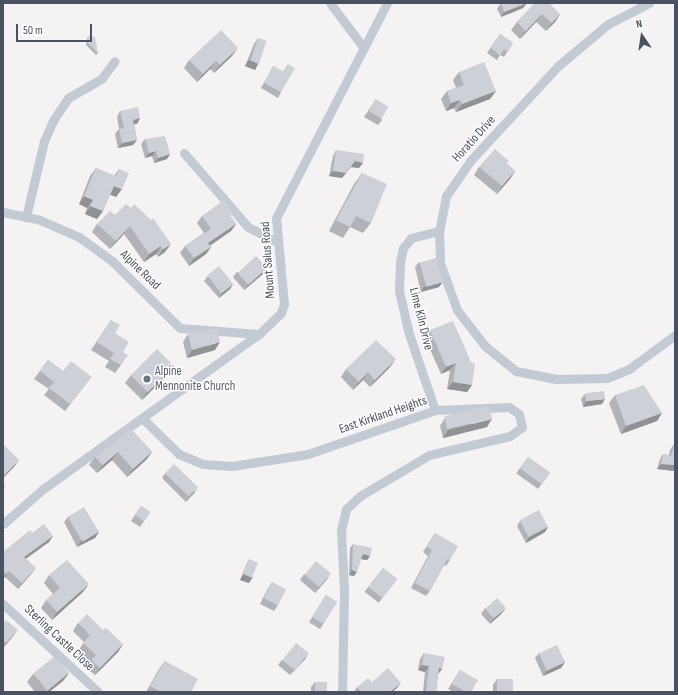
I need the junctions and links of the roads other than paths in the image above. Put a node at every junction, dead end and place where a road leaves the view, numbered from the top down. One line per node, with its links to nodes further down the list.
1 (330, 3): 4 (street)
2 (387, 3): 4 (street, Mount Salus Road)
3 (649, 3): 9 (street, Horatio Drive)
4 (364, 48): 10 (street, Mount Salus Road)
5 (115, 61): 8 (street)
6 (184, 153): 10 (street)
7 (3, 212): 8 (street, Alpine Road)
8 (26, 217): 11 (street, Alpine Road)
9 (439, 231): 12 (street, Horatio Drive); 13 (street, Lime Kiln Drive)
10 (278, 242): 11 (street, Mount Salus Road)
11 (258, 334): 14 (street, Mount Salus Road)
12 (675, 335)
13 (435, 410): 14 (street, East Kirkland Heights); 18 (street, East Kirkland Heights)
14 (142, 418): 15 (street, Mount Salus Road)
15 (3, 524)
16 (3, 604): 17 (street, Sterling Castle Close)
17 (98, 692)
18 (342, 692)

